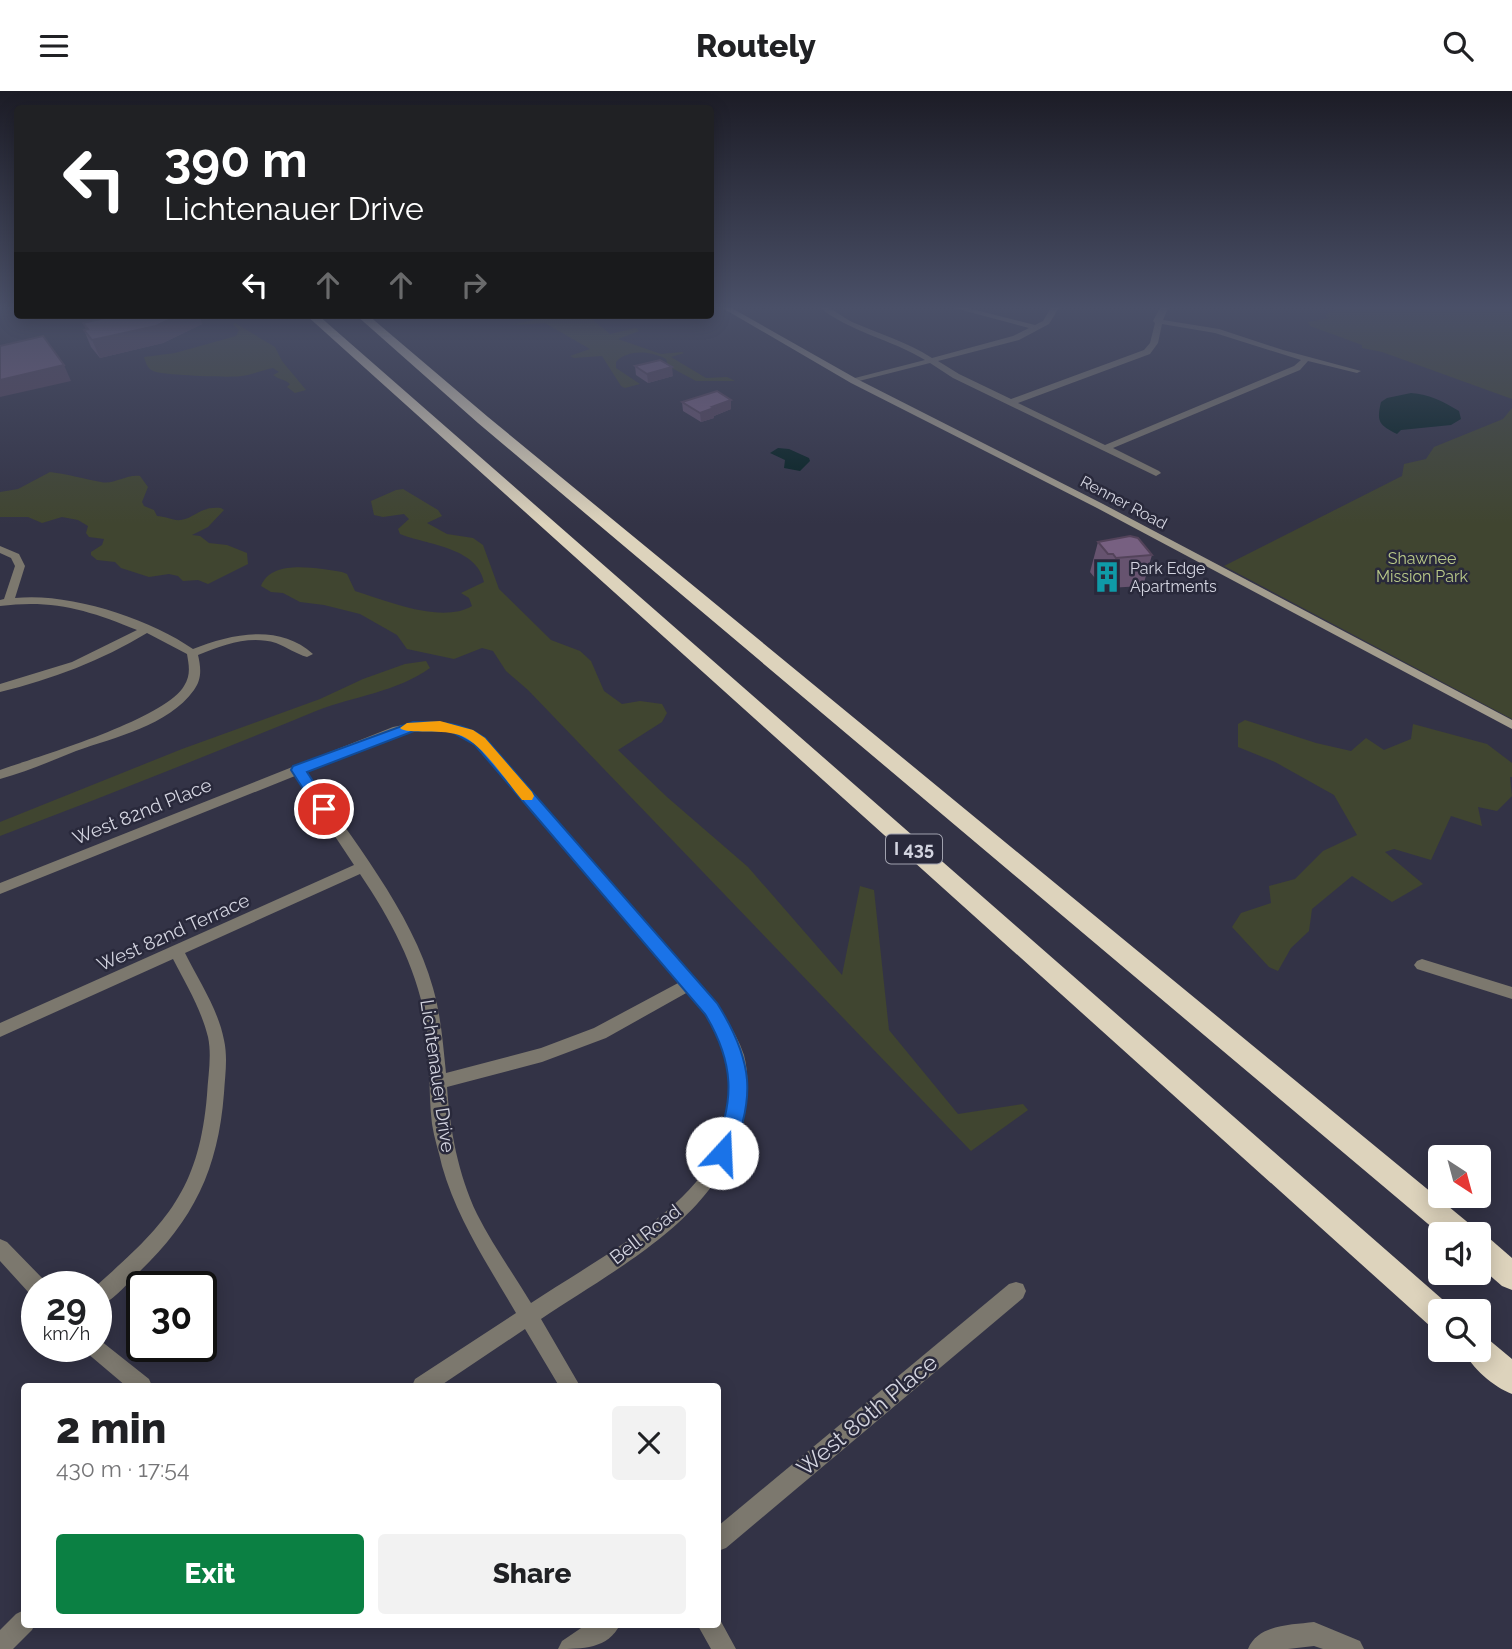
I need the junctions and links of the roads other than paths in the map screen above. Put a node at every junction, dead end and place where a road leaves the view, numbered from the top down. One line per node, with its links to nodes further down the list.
1 (380, 379): 36 (highway, I 435)
2 (435, 379): 29 (highway, I 435)
3 (850, 379): 8 (main road, Renner Road)
4 (862, 379): 8 (street)
5 (962, 379): 9 (street)
6 (1076, 379): 9 (street)
7 (1271, 379): 10 (street)
8 (854, 381): 18 (main road, Renner Road)
9 (1012, 403): 10 (street)
10 (1106, 447): 11 (street)
11 (1156, 473)
12 (0, 549): 13 (street)
13 (4, 603): 14 (street)
14 (146, 629): 15 (street); 17 (street)
15 (192, 653): 16 (street); 20 (street)
16 (307, 654)
17 (0, 688)
18 (1512, 725)
19 (299, 770): 21 (street, Lichtenauer Drive); 22 (street, West 82nd Place); 25 (street, Bell Road)
20 (0, 775)
21 (362, 867): 23 (street, West 82nd Terrace); 28 (street, Lichtenauer Drive)
22 (0, 889)
23 (177, 951): 27 (street, West 82nd Terrace); 34 (street)
24 (1422, 965): 26 (street)
25 (690, 984): 28 (street); 37 (street, Bell Road)
26 (1512, 993)
27 (0, 1030)
28 (438, 1082): 37 (street, Lichtenauer Drive)
29 (1447, 1222)
30 (3, 1257): 32 (street)
31 (1491, 1258): 33 (highway)
32 (21, 1273)
33 (1512, 1276)
34 (112, 1285)
35 (1016, 1291): 44 (street, West 80th Place)
36 (1428, 1305)
37 (528, 1314): 42 (street, Bell Road); 43 (street, Lichtenauer Drive)
38 (1491, 1360): 40 (highway)
39 (112, 1361): 41 (street)
40 (1512, 1379)
41 (138, 1383)
42 (426, 1383)
43 (568, 1383)
44 (721, 1537)
45 (21, 1625): 48 (street)
46 (602, 1628): 49 (street)
47 (711, 1628): 50 (street)
48 (0, 1646)
49 (570, 1649)
50 (724, 1649)
51 (1260, 1649): 52 (street)
52 (1352, 1649)

